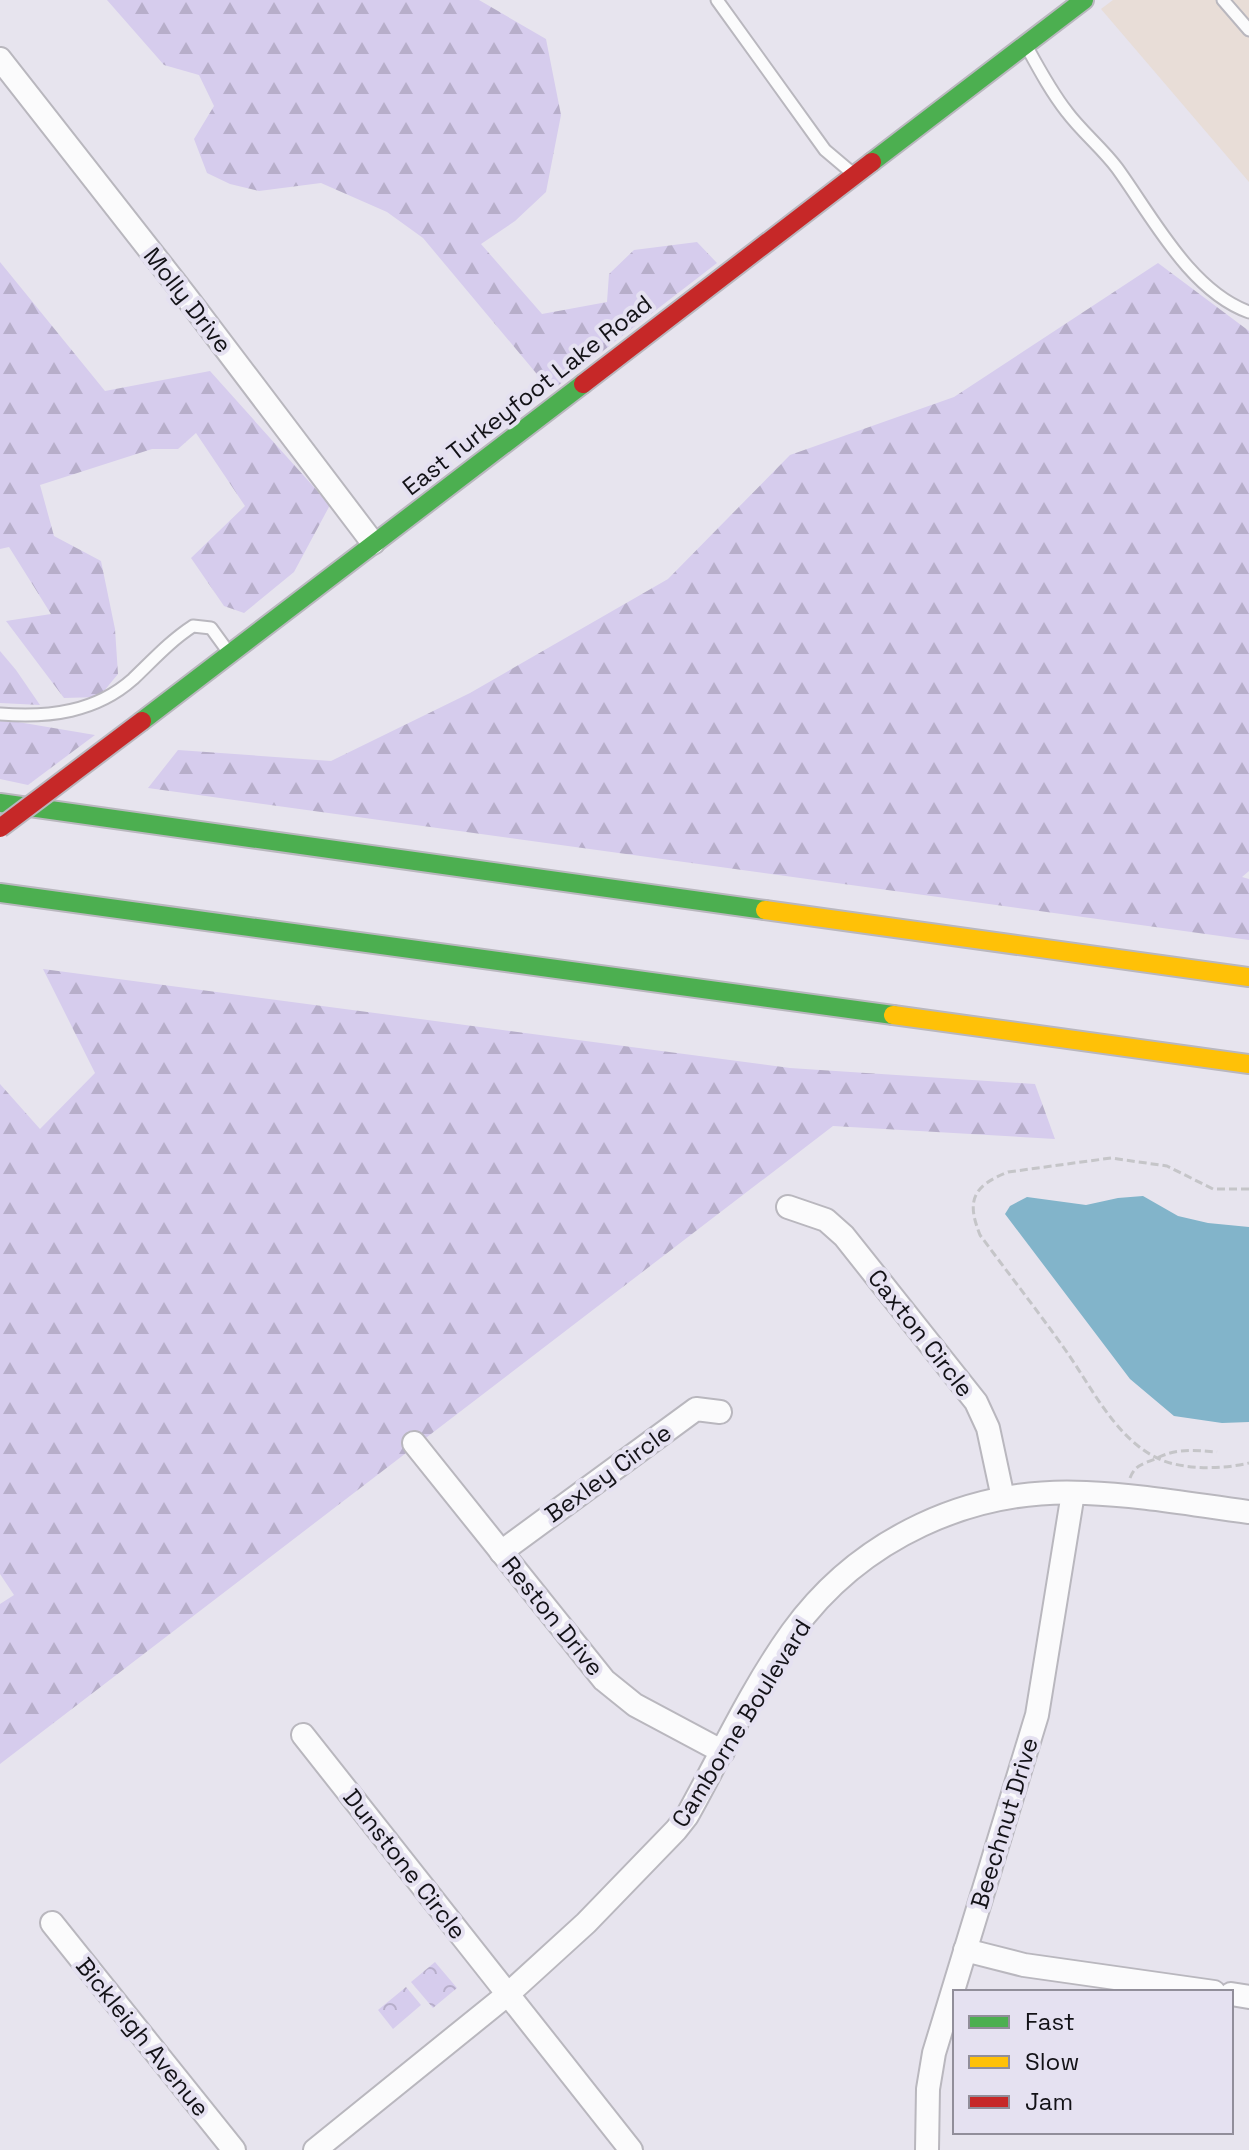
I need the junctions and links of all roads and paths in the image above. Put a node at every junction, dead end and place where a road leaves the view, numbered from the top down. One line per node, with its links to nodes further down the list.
1 (717, 0): 7 (lane)
2 (1084, 0): 5 (main road, East Turkeyfoot Lake Road)
3 (1223, 0): 4 (lane)
4 (1249, 30)
5 (1026, 44): 7 (main road, East Turkeyfoot Lake Road); 8 (lane)
6 (0, 59): 9 (street, Molly Drive)
7 (855, 175): 9 (main road, East Turkeyfoot Lake Road)
8 (1249, 312)
9 (373, 543): 10 (main road, East Turkeyfoot Lake Road)
10 (230, 654): 11 (lane); 13 (main road, East Turkeyfoot Lake Road, bridge)
11 (0, 714)
12 (0, 803): 15 (main road)
13 (0, 828)
14 (0, 893): 16 (main road)
15 (1249, 977)
16 (1249, 1064)
17 (1249, 1189): 22 (path)
18 (788, 1207): 26 (street, Caxton Circle)
19 (720, 1412): 28 (street, Bexley Circle)
20 (414, 1443): 28 (street, Reston Drive)
21 (1217, 1452): 22 (path)
22 (1158, 1457): 23 (path); 25 (path)
23 (1249, 1463)
24 (1073, 1493): 25 (street, Camborne Boulevard); 26 (street, Camborne Boulevard); 32 (street, Beechnut Drive)
25 (1130, 1497): 27 (street, Camborne Boulevard)
26 (1003, 1498): 30 (street, Camborne Boulevard)
27 (1249, 1512)
28 (501, 1552): 30 (street, Reston Drive)
29 (303, 1735): 36 (street, Dunstone Circle)
30 (723, 1752): 36 (street, Camborne Boulevard)
31 (52, 1923): 37 (street, Bickleigh Avenue)
32 (965, 1950): 33 (street, Beechnut Drive); 34 (street)
33 (953, 1990)
34 (1200, 1990)
35 (953, 1991): 40 (street, Beechnut Drive)
36 (508, 1994): 38 (street, Camborne Boulevard); 39 (street, Dunstone Circle)
37 (234, 2150)
38 (315, 2150)
39 (631, 2150)
40 (927, 2150)

